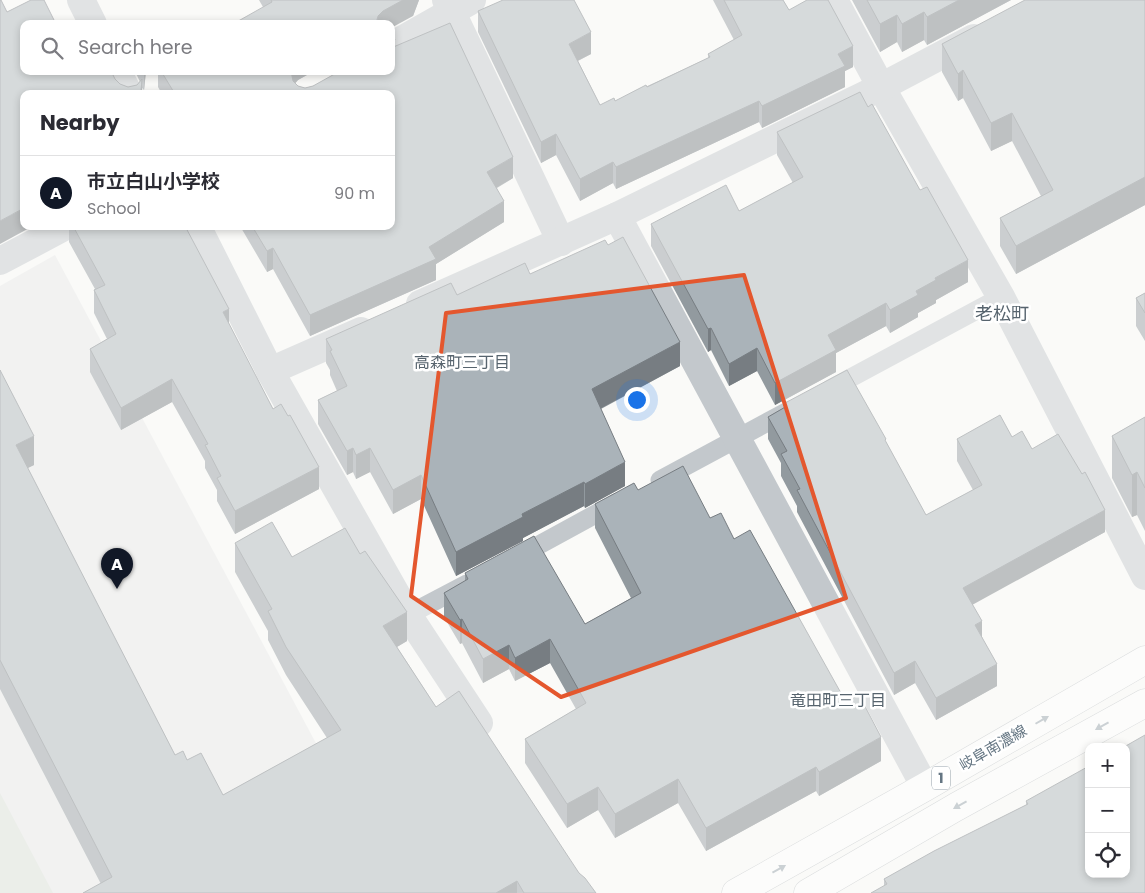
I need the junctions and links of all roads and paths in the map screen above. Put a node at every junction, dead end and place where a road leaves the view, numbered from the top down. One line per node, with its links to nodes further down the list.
1 (81, 0): 4 (street)
2 (834, 0): 8 (street)
3 (456, 4): 6 (street); 13 (street)
4 (91, 20)
5 (993, 28): 8 (street)
6 (395, 43)
7 (119, 75): 9 (street)
8 (881, 87): 10 (street); 15 (street)
9 (127, 90)
10 (616, 216): 13 (street); 17 (street)
11 (58, 230): 14 (street)
12 (199, 230): 16 (street)
13 (561, 242): 16 (street)
14 (0, 261)
15 (1001, 297): 17 (lane); 20 (street)
16 (270, 371): 21 (street)
17 (736, 439): 18 (lane); 25 (street)
18 (503, 564)
19 (486, 574): 21 (lane)
20 (1145, 576)
21 (408, 616): 24 (street)
22 (1145, 660): 25 (main road, 岐阜南濃線 / 1, one-way to 22)
23 (1145, 703): 27 (main road, 1, one-way to 27)
24 (495, 746)
25 (925, 787): 26 (main road, 岐阜南濃線 / 1, one-way to 25)
26 (736, 893)
27 (808, 893)

